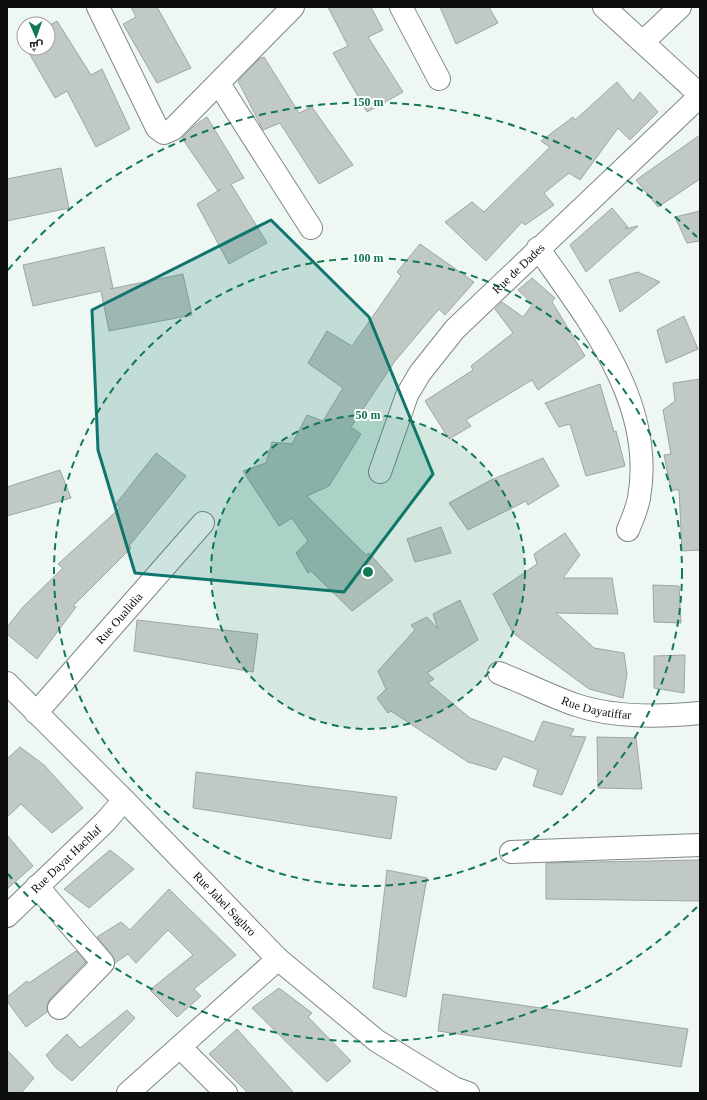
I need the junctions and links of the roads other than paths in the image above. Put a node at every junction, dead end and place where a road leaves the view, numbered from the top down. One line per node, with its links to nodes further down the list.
1 (98, 7): 8 (street)
2 (293, 7): 8 (street)
3 (401, 7): 7 (street)
4 (604, 7): 6 (street)
5 (680, 7): 6 (street)
6 (643, 42): 9 (street)
7 (439, 79)
8 (219, 84): 10 (street)
9 (700, 95): 11 (street, Rue de Dades)
10 (311, 228)
11 (538, 248): 12 (street, Rue de Dades); 14 (street)
12 (380, 472)
13 (203, 523): 17 (street, Rue Oualidia)
14 (628, 530)
15 (499, 673): 18 (street, Rue Dayatiffar)
16 (11, 695): 17 (street, Rue Jabel Saghro)
17 (36, 713): 19 (street, Rue Jabel Saghro)
18 (700, 713)
19 (124, 800): 22 (street, Rue Dayat Hachlaf); 24 (street, Rue Jabel Saghro)
20 (700, 845): 21 (street)
21 (511, 852)
22 (37, 886): 23 (street, Rue Dayat Hachlaf); 25 (street)
23 (7, 916)
24 (278, 959): 26 (street); 27 (street, Rue Jabel Saghro)
25 (59, 1008)
26 (180, 1047): 28 (street); 29 (street)
27 (457, 1091)
28 (128, 1093)
29 (226, 1093)

